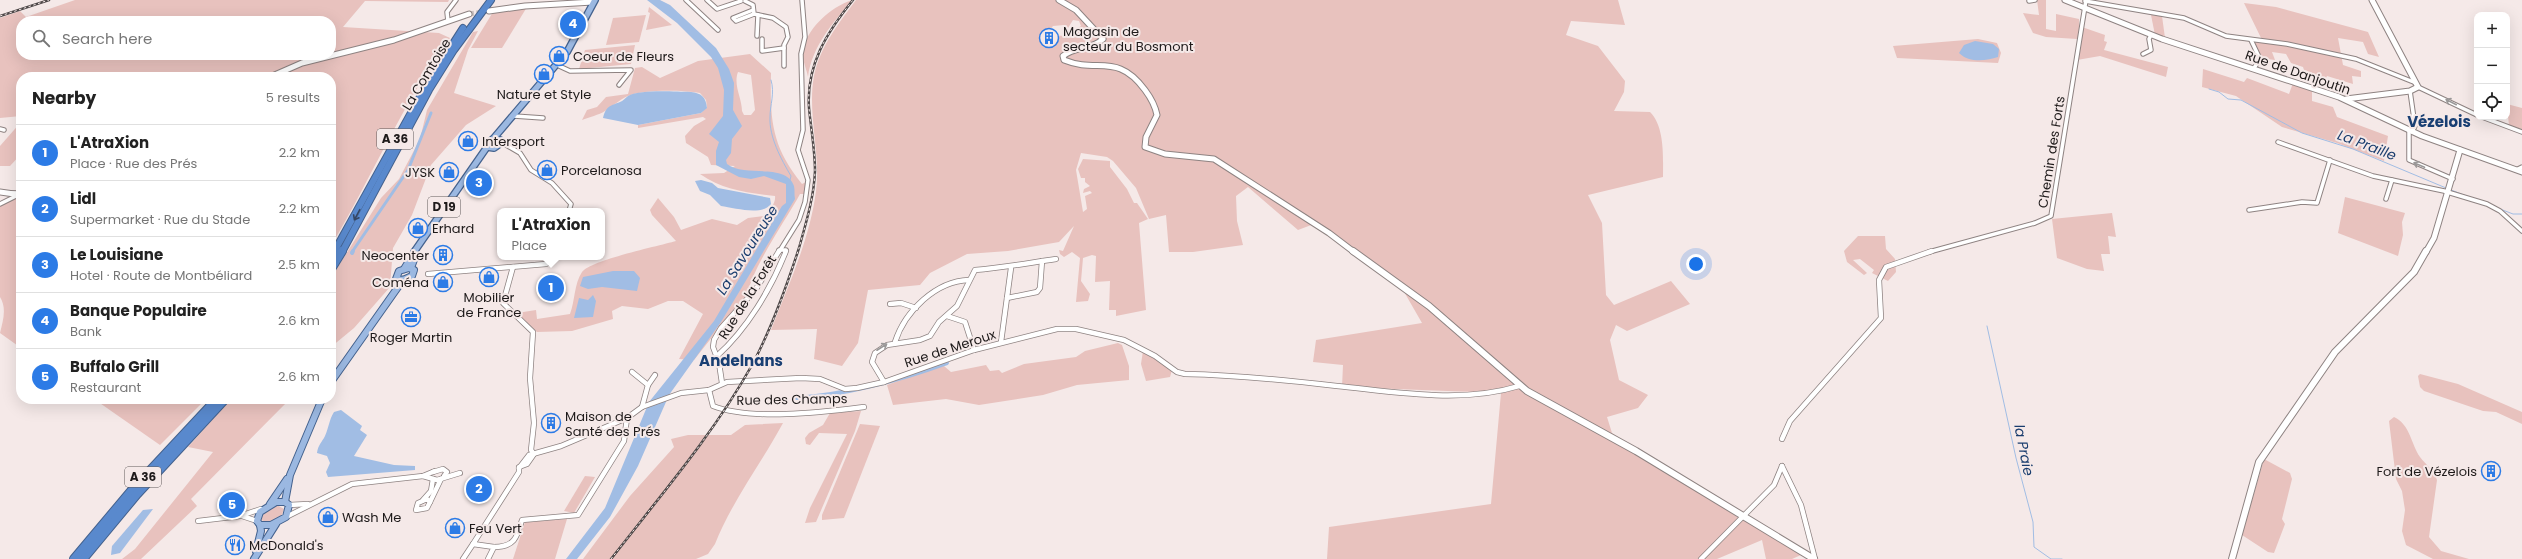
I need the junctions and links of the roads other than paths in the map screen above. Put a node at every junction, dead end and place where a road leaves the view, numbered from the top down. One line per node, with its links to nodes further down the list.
1 (456, 0): 19 (street)
2 (486, 0): 60 (highway, La Comtoise / A 36, one-way to 60)
3 (492, 0): 64 (highway, La Comtoise / A 36)
4 (686, 0): 20 (street)
5 (707, 0): 12 (street)
6 (802, 0): 61 (street)
7 (1059, 0): 86 (street)
8 (2036, 0): 13 (street)
9 (2065, 0): 15 (street, Rue de Danjoutin)
10 (2372, 0): 32 (street)
11 (594, 1): 16 (street); 27 (main road, D 19)
12 (744, 1): 17 (street)
13 (2029, 1)
14 (2085, 1): 15 (street); 22 (street)
15 (2083, 9): 21 (street, Rue de Danjoutin); 94 (street, Chemin des Forts)
16 (489, 11)
17 (755, 13): 17 (street); 23 (street); 23 (street)
18 (468, 14): 19 (street)
19 (448, 21): 24 (street)
20 (718, 30)
21 (2151, 35): 25 (street); 29 (street, Rue de Danjoutin)
22 (2251, 40): 29 (street); 32 (street)
23 (784, 48): 28 (street)
24 (336, 54)
25 (2143, 54)
26 (314, 60): 30 (street)
27 (557, 65): 31 (street); 38 (main road, D 19)
28 (784, 66)
29 (2254, 68): 35 (street, Rue de Danjoutin)
30 (281, 72)
31 (619, 85)
32 (2417, 85): 33 (street); 37 (street, one-way to 32)
33 (2410, 91): 34 (street); 42 (street)
34 (2366, 97): 35 (street); 36 (street)
35 (2346, 99): 36 (street, Rue de Danjoutin)
36 (2366, 108): 42 (street, Rue de Danjoutin)
37 (2474, 114)
38 (513, 117): 39 (street); 44 (main road, D 19)
39 (544, 118)
40 (2490, 120): 41 (street)
41 (2520, 131)
42 (2412, 133): 45 (street, Rue de Danjoutin); 49 (street, one-way to 42)
43 (2278, 142): 46 (street)
44 (495, 144): 57 (street); 67 (main road, D 19)
45 (2460, 150): 48 (street, Rue de Danjoutin); 49 (street)
46 (2330, 160): 50 (street); 58 (street)
47 (2522, 167): 48 (street)
48 (2519, 171)
49 (2453, 179): 51 (street)
50 (2392, 180): 51 (street); 55 (street)
51 (2449, 190): 59 (street); 121 (street)
52 (0, 192): 53 (street)
53 (16, 195)
54 (16, 196): 56 (street)
55 (2386, 199)
56 (0, 204)
57 (570, 208)
58 (2249, 210)
59 (2522, 231)
60 (336, 249)
61 (779, 250): 79 (street); 79 (street, Rue de la Forêt)
62 (552, 260): 66 (street)
63 (1056, 260): 65 (street)
64 (336, 261)
65 (1042, 261): 68 (street); 72 (street)
66 (513, 267): 69 (street); 95 (street)
67 (407, 268): 70 (main road); 70 (main road)
68 (1011, 268): 71 (street); 72 (street)
69 (428, 274)
70 (401, 280): 81 (main road)
71 (969, 280): 74 (street); 75 (street)
72 (1007, 298): 77 (street)
73 (890, 304): 74 (street)
74 (916, 308): 76 (street)
75 (947, 316): 76 (street); 78 (street)
76 (895, 342): 83 (street, one-way to 76)
77 (1001, 342): 78 (street, Rue de Meroux); 86 (street, Rue de Meroux)
78 (974, 350): 83 (street, Rue de Meroux)
79 (717, 356): 84 (street)
80 (632, 372): 85 (street)
81 (336, 375)
82 (655, 375): 85 (street)
83 (884, 382): 84 (street, Rue de Meroux)
84 (722, 383): 87 (street)
85 (648, 384): 91 (street)
86 (1519, 386): 107 (street)
87 (709, 390): 91 (street); 92 (street, Rue des Champs)
88 (212, 404): 115 (highway, A 36)
89 (220, 404): 116 (highway, A 36)
90 (320, 404): 97 (main road)
91 (644, 406): 93 (street)
92 (864, 407)
93 (627, 418): 95 (street); 113 (street)
94 (1782, 439)
95 (533, 453): 112 (street)
96 (435, 471): 98 (street); 99 (street); 100 (street)
97 (290, 475): 103 (main road); 105 (main road)
98 (422, 476): 100 (street); 104 (street)
99 (444, 476): 100 (street); 102 (street)
100 (433, 479): 101 (street)
101 (423, 500): 102 (street); 102 (street)
102 (430, 502)
103 (287, 504): 104 (street); 105 (main road); 108 (main road)
104 (310, 504): 108 (street)
105 (267, 506): 106 (street); 110 (main road)
106 (240, 516): 109 (street); 110 (street)
107 (1744, 516): 119 (street); 120 (street); 120 (street)
108 (286, 517): 111 (main road)
109 (198, 521)
110 (258, 523): 111 (main road); 114 (main road)
111 (277, 523): 114 (main road)
112 (473, 544): 113 (street); 117 (street)
113 (494, 547): 118 (street)
114 (254, 558)
115 (74, 559)
116 (83, 559)
117 (464, 559)
118 (488, 559)
119 (1701, 559)
120 (1814, 559)
121 (2232, 559)

